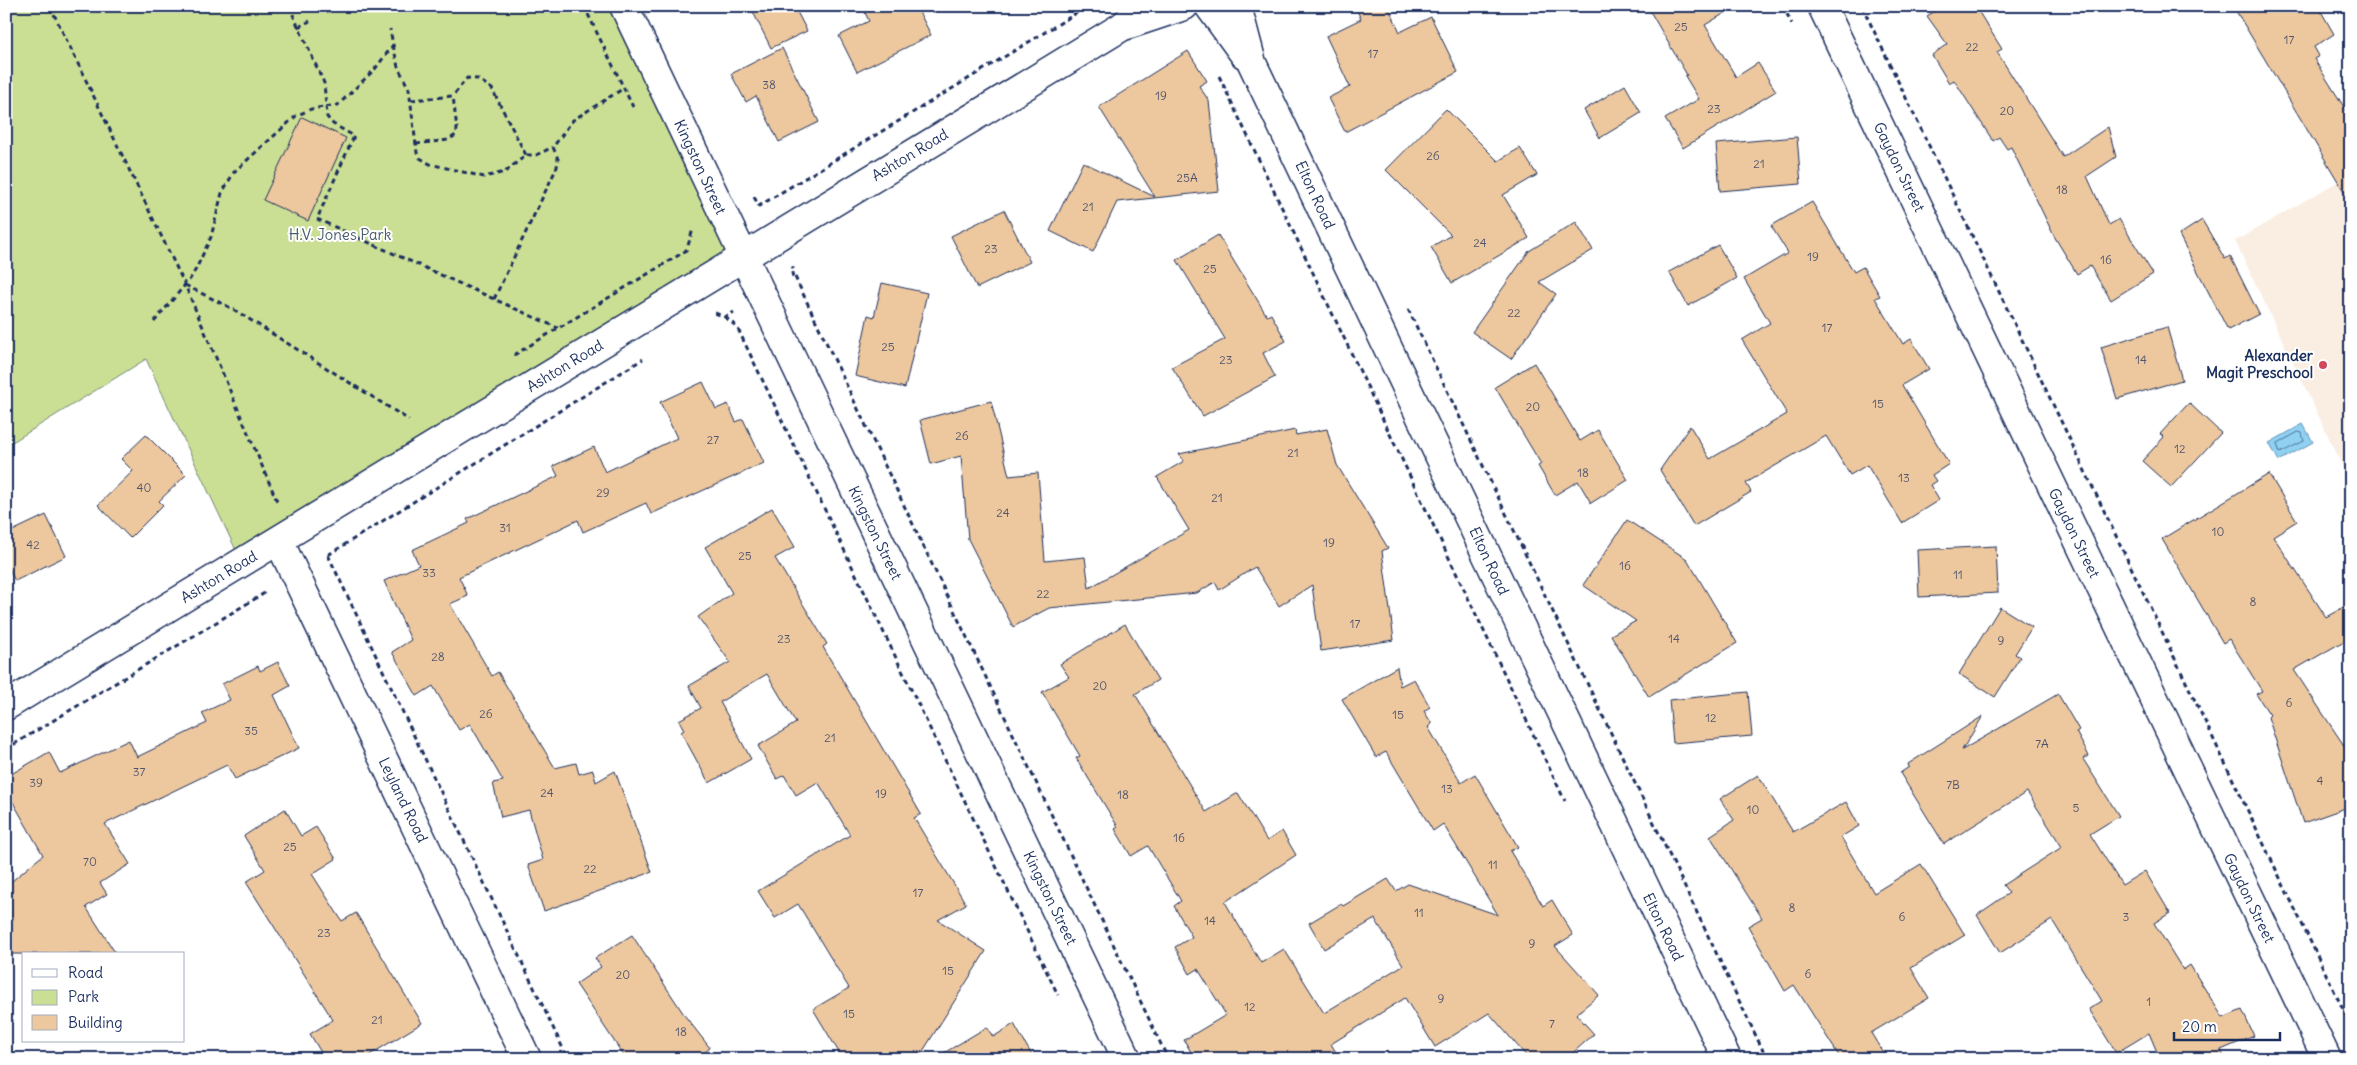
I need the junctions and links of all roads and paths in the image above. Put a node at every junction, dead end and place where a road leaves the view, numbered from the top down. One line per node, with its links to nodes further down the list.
1 (50, 6): 31 (path)
2 (289, 6): 14 (path)
3 (584, 6): 19 (path)
4 (624, 6): 29 (street, Kingston Street)
5 (1088, 6): 27 (path)
6 (1144, 6): 13 (street, Ashton Road)
7 (1184, 6): 13 (street, Ashton Road)
8 (1209, 6): 17 (street, Elton Road)
9 (1237, 6): 17 (street, Elton Road)
10 (1822, 6): 64 (street, Gaydon Street)
11 (1862, 6): 57 (path)
12 (310, 21): 14 (path)
13 (1123, 26): 29 (street, Ashton Road)
14 (298, 27): 22 (path)
15 (390, 29): 16 (path)
16 (393, 45): 21 (path); 22 (path)
17 (1252, 63): 62 (street, Elton Road)
18 (1215, 69): 55 (path)
19 (624, 88): 23 (path); 25 (path)
20 (453, 96): 21 (path); 24 (path); 26 (path)
21 (411, 100): 24 (path)
22 (325, 108): 31 (path); 32 (path)
23 (637, 115)
24 (416, 144): 26 (path)
25 (554, 147): 26 (path); 32 (path)
26 (526, 155)
27 (749, 188)
28 (691, 225): 40 (path)
29 (742, 257): 49 (street, Ashton Road); 60 (street, Kingston Street)
30 (795, 277): 61 (path)
31 (185, 285): 39 (path); 44 (path); 47 (path)
32 (494, 299): 40 (path)
33 (1407, 306): 63 (path)
34 (741, 308): 37 (path)
35 (714, 309): 36 (path)
36 (716, 314): 37 (path); 38 (path)
37 (726, 317): 56 (path)
38 (707, 319)
39 (154, 322)
40 (558, 328): 42 (path)
41 (648, 356): 50 (path)
42 (508, 359)
43 (417, 415): 44 (path)
44 (408, 420): 45 (path)
45 (400, 425)
46 (286, 496): 47 (path)
47 (277, 501): 48 (path)
48 (270, 505)
49 (279, 541): 53 (street, Ashton Road); 58 (street, Leyland Road)
50 (328, 555): 51 (path); 59 (path)
51 (322, 558)
52 (273, 588): 54 (path)
53 (6, 706)
54 (6, 749)
55 (1567, 804)
56 (1060, 1000)
57 (2351, 1026)
58 (527, 1059)
59 (568, 1059)
60 (1127, 1059)
61 (1168, 1059)
62 (1726, 1059)
63 (1766, 1059)
64 (2327, 1059)

